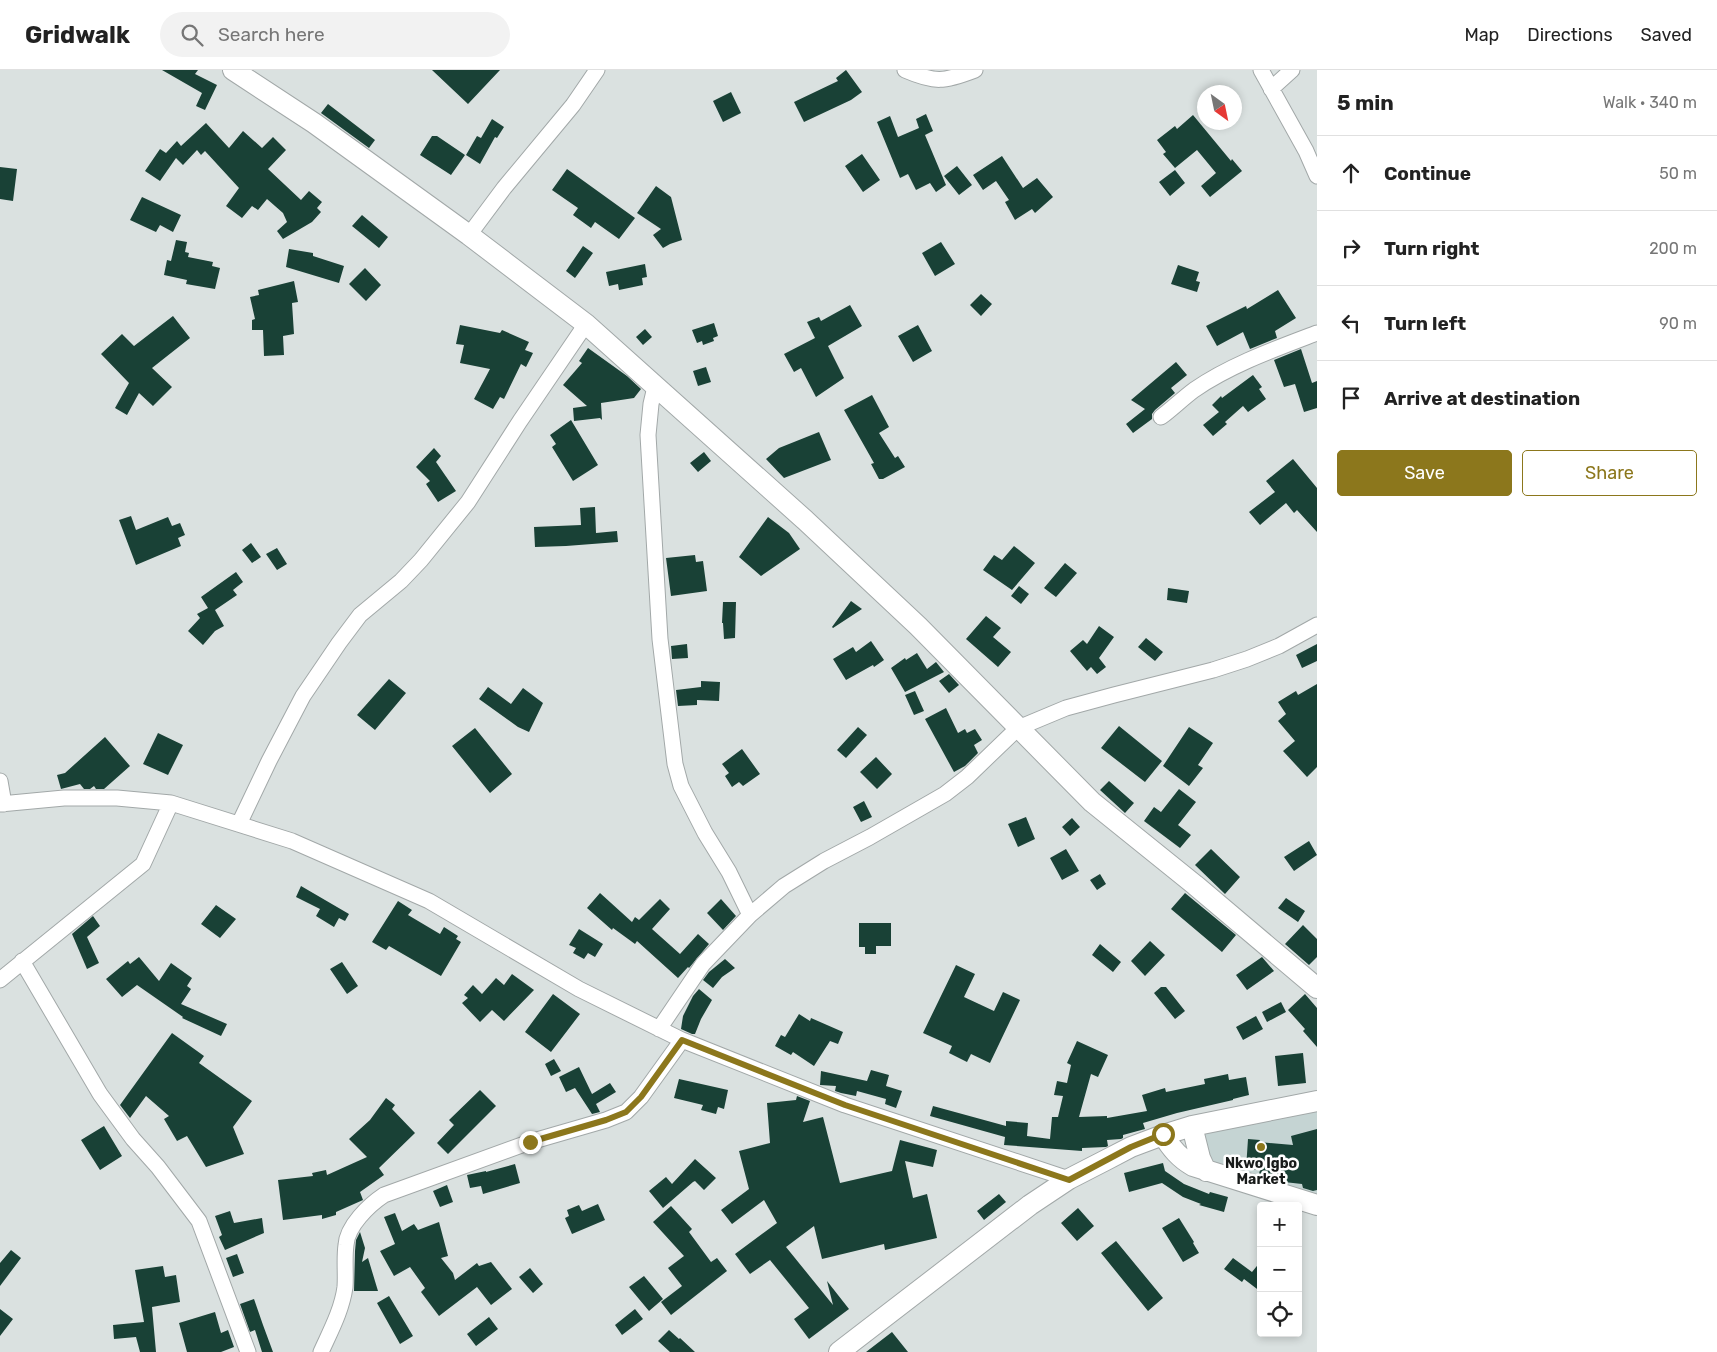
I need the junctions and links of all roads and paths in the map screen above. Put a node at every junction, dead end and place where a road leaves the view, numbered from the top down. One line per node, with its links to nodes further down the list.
1 (234, 70): 9 (main road)
2 (597, 70): 9 (street)
3 (905, 70): 4 (street)
4 (975, 70)
5 (1261, 70): 7 (street)
6 (1292, 70): 7 (street)
7 (1271, 89): 8 (street)
8 (1317, 176)
9 (469, 235): 10 (main road)
10 (586, 324): 12 (main road); 19 (street)
11 (1317, 333): 13 (street)
12 (655, 387): 15 (main road); 20 (street)
13 (1161, 418)
14 (1317, 625): 15 (street)
15 (1018, 728): 20 (street); 23 (main road)
16 (0, 781): 18 (street)
17 (171, 803): 18 (street); 19 (street); 21 (street)
18 (2, 804)
19 (239, 824): 24 (street)
20 (750, 915): 24 (street)
21 (22, 961): 22 (street); 32 (street)
22 (0, 980)
23 (1317, 988)
24 (659, 1029): 25 (street)
25 (682, 1040): 30 (street); 33 (street)
26 (1317, 1101): 27 (main road)
27 (1192, 1126): 28 (main road); 29 (main road)
28 (1163, 1134): 29 (main road); 30 (main road)
29 (1206, 1171): 31 (main road)
30 (1069, 1180): 34 (main road)
31 (1317, 1205)
32 (248, 1352)
33 (321, 1352)
34 (839, 1352)

